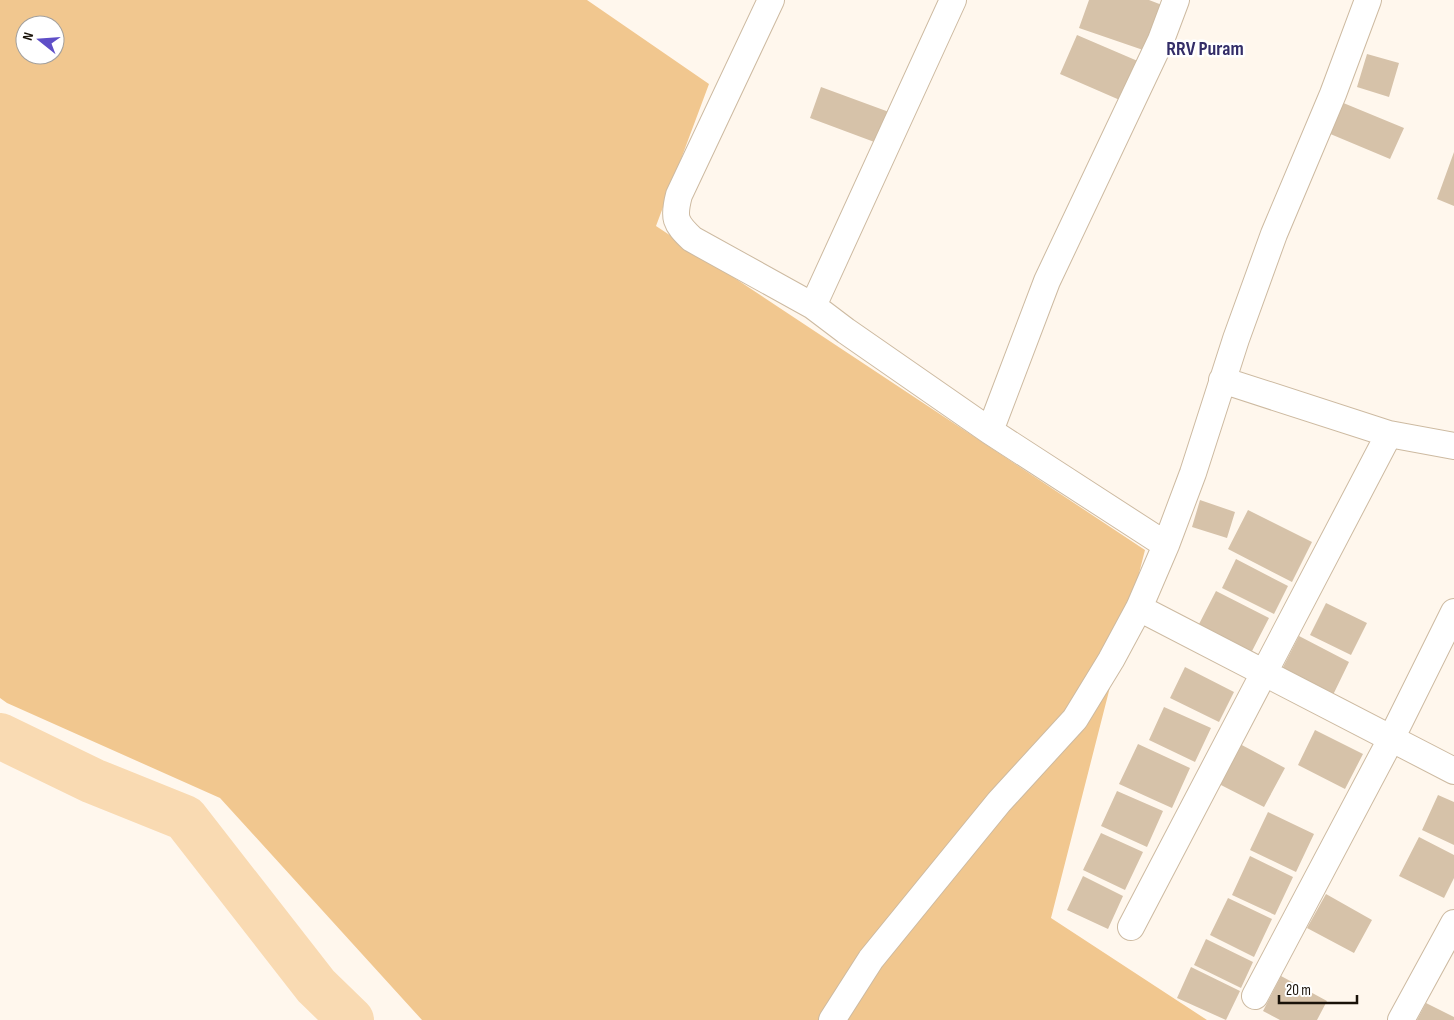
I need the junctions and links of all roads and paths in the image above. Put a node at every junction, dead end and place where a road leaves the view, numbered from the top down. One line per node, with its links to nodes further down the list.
1 (771, 0): 5 (street)
2 (953, 0): 5 (street)
3 (1176, 0): 7 (street)
4 (1368, 0): 6 (street)
5 (813, 306): 7 (street)
6 (1222, 380): 8 (street); 10 (street)
7 (990, 431): 10 (street)
8 (1389, 434): 9 (street); 13 (street)
9 (1454, 446)
10 (1166, 545): 11 (street)
11 (1139, 608): 13 (street); 19 (street)
12 (1454, 612): 14 (street)
13 (1265, 673): 14 (street); 17 (street)
14 (1391, 739): 15 (street); 18 (street)
15 (1454, 771)
16 (1454, 923): 20 (street)
17 (1131, 927)
18 (1255, 996)
19 (832, 1020)
20 (1401, 1020)

